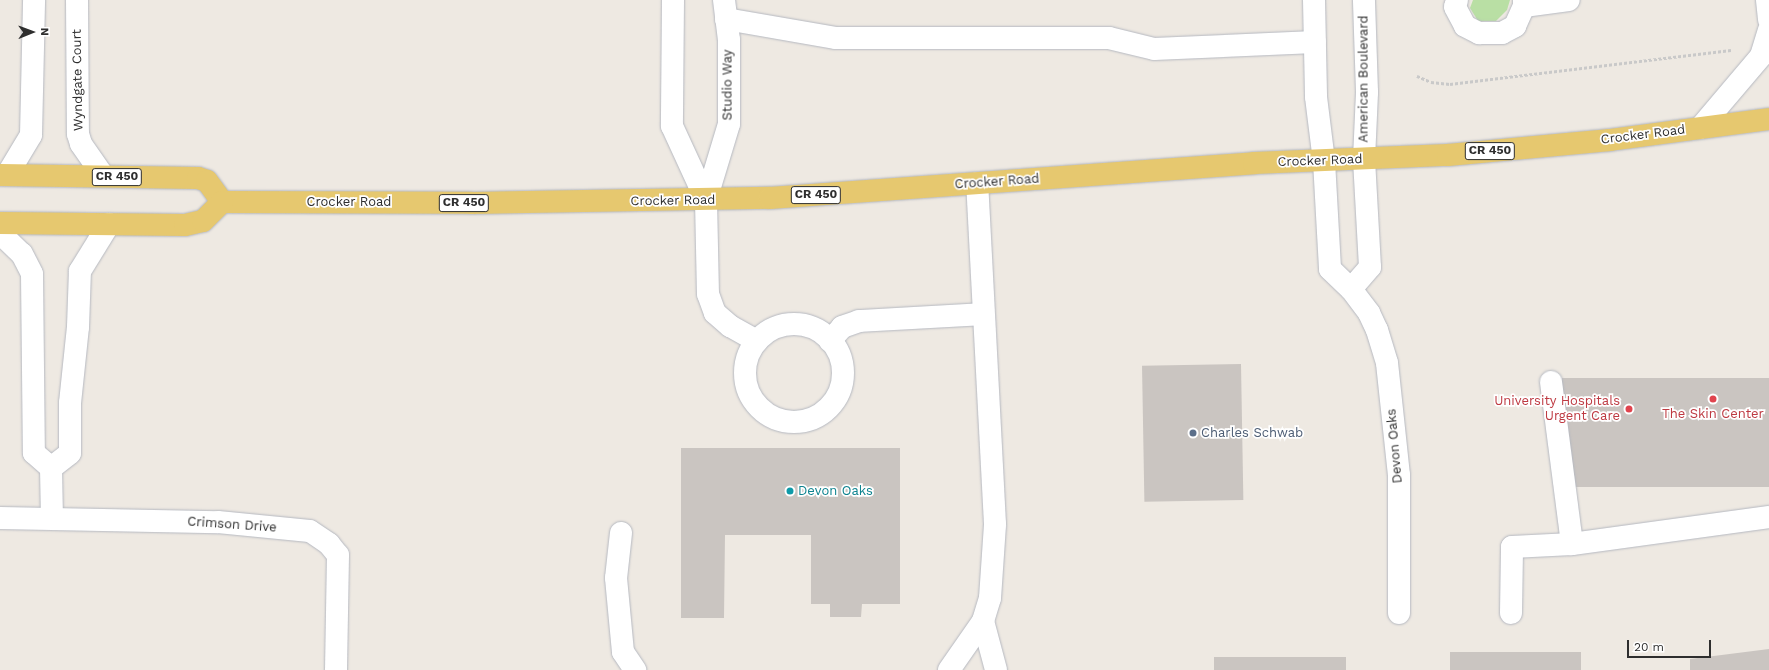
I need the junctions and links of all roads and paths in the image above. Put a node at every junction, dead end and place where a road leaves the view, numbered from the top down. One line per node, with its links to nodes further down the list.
1 (34, 0): 20 (street)
2 (77, 0): 21 (street, Wyndgate Court)
3 (673, 0): 23 (street)
4 (1314, 0): 13 (street)
5 (1364, 0): 18 (street, American Boulevard)
6 (1457, 0): 9 (street)
7 (1569, 0): 9 (street)
8 (1766, 0): 11 (street)
9 (1524, 3)
10 (725, 10): 13 (street); 23 (street, Studio Way)
11 (1769, 20)
12 (1769, 30): 17 (street)
13 (1315, 42): 19 (street)
14 (1737, 45): 15 (path)
15 (1417, 76)
16 (1769, 119): 17 (main road, Crocker Road / CR 450)
17 (1700, 128): 18 (main road, Crocker Road / CR 450)
18 (1364, 159): 19 (main road, Crocker Road / CR 450); 28 (street)
19 (1324, 161): 22 (main road, Crocker Road / CR 450); 28 (street, Devon Oaks)
20 (4, 175): 21 (main road, CR 450)
21 (103, 176): 24 (main road, CR 450)
22 (977, 182): 23 (main road, Crocker Road / CR 450); 29 (street)
23 (706, 200): 24 (main road, Crocker Road / CR 450); 30 (street)
24 (222, 202): 26 (main road)
25 (0, 223): 26 (main road)
26 (109, 224): 33 (street)
27 (0, 233): 33 (street)
28 (1351, 289): 39 (street, Devon Oaks)
29 (984, 314): 31 (street); 41 (street)
30 (757, 341): 31 (street); 31 (street)
31 (830, 341)
32 (1550, 382): 38 (street)
33 (51, 468): 36 (street)
34 (1769, 517): 38 (street)
35 (0, 518): 36 (street)
36 (52, 518): 42 (street, Crimson Drive)
37 (621, 533): 43 (street)
38 (1572, 544): 40 (street)
39 (1399, 613)
40 (1511, 613)
41 (983, 621): 44 (street); 45 (street)
42 (336, 670)
43 (635, 670)
44 (949, 670)
45 (996, 670)

